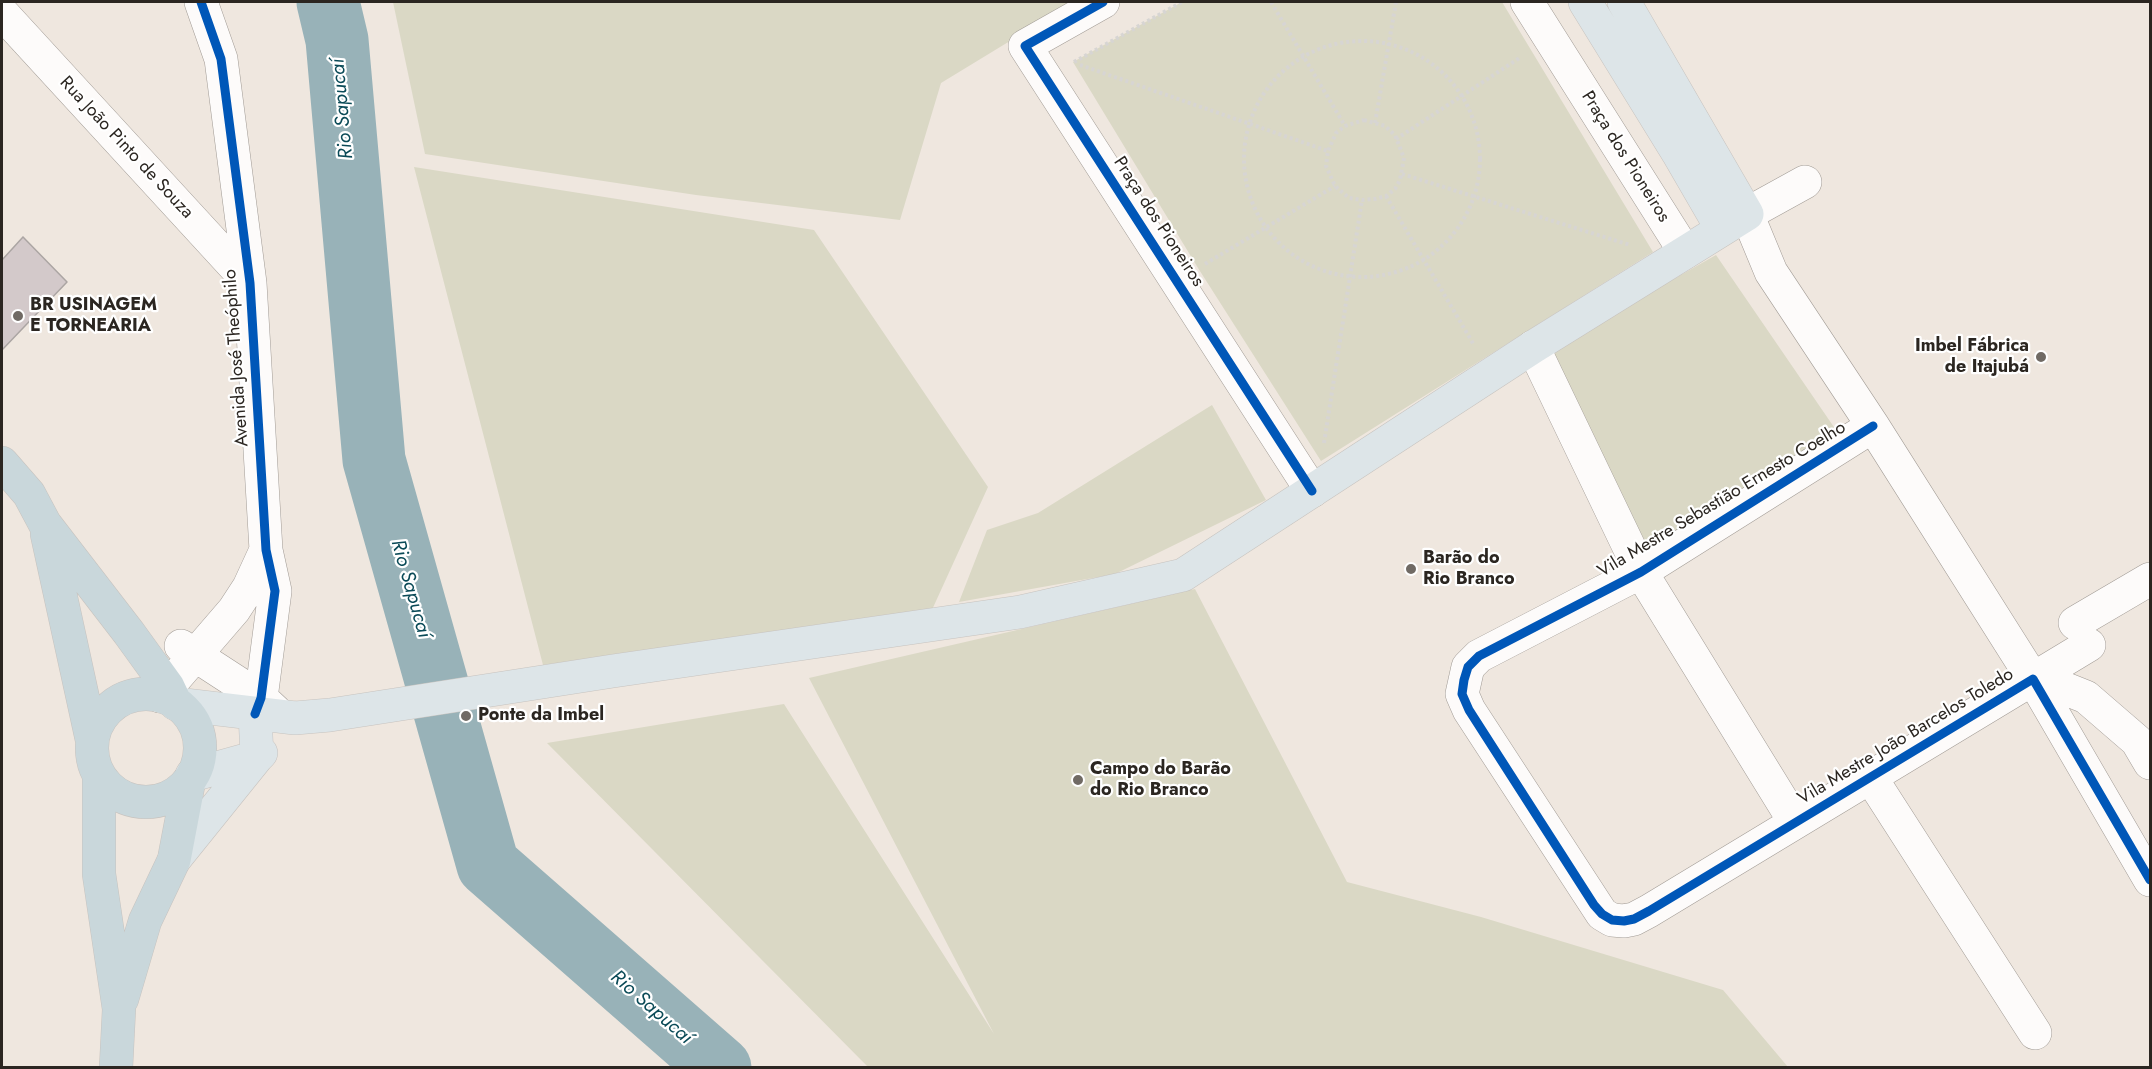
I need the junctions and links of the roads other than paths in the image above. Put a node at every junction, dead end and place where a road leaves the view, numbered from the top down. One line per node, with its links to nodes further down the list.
1 (201, 2): 10 (street, Avenida José Theóphilo)
2 (1103, 2): 14 (street, Praça dos Pioneiros)
3 (1527, 2): 9 (street, Praça dos Pioneiros)
4 (1585, 2): 8 (main road)
5 (1624, 2): 8 (main road)
6 (2, 13): 10 (street, Rua João Pinto de Souza)
7 (1805, 182): 8 (street)
8 (1734, 222): 9 (main road); 12 (street)
9 (1685, 252): 11 (main road)
10 (250, 283): 16 (street, Avenida José Theóphilo)
11 (1533, 347): 14 (main road); 17 (street, Vila Mestre Sebastião Ernesto Coelho)
12 (1873, 426): 17 (street, Vila Mestre Sebastião Ernesto Coelho); 21 (street)
13 (2, 463): 15 (highway)
14 (1312, 491): 23 (main road)
15 (45, 524): 20 (highway); 24 (highway)
16 (266, 550): 19 (street, Avenida José Theóphilo); 23 (street, Avenida José Theóphilo)
17 (1641, 572): 30 (street, Vila Mestre Sebastião Ernesto Coelho); 30 (street, Vila Mestre Sebastião Ernesto Coelho)
18 (2151, 579): 21 (street, Vila Mestre João Barcelos Toledo)
19 (196, 645): 20 (street); 22 (street, Avenida José Theóphilo); 23 (street)
20 (146, 659): 22 (highway)
21 (2033, 679): 26 (street); 29 (street, Vila Mestre João Barcelos Toledo); 32 (street)
22 (168, 695): 23 (main road); 24 (highway); 28 (highway)
23 (273, 711): 25 (main road)
24 (92, 740): 27 (highway)
25 (257, 757): 28 (main road); 31 (main road)
26 (2151, 763)
27 (99, 776): 28 (highway); 33 (highway)
28 (191, 778): 31 (highway)
29 (1871, 778): 30 (street, Vila Mestre João Barcelos Toledo); 34 (street, Vila Mestre João Barcelos Toledo)
30 (1795, 822)
31 (174, 860): 33 (highway)
32 (2151, 880)
33 (119, 1010): 35 (highway)
34 (2035, 1033)
35 (116, 1068)

